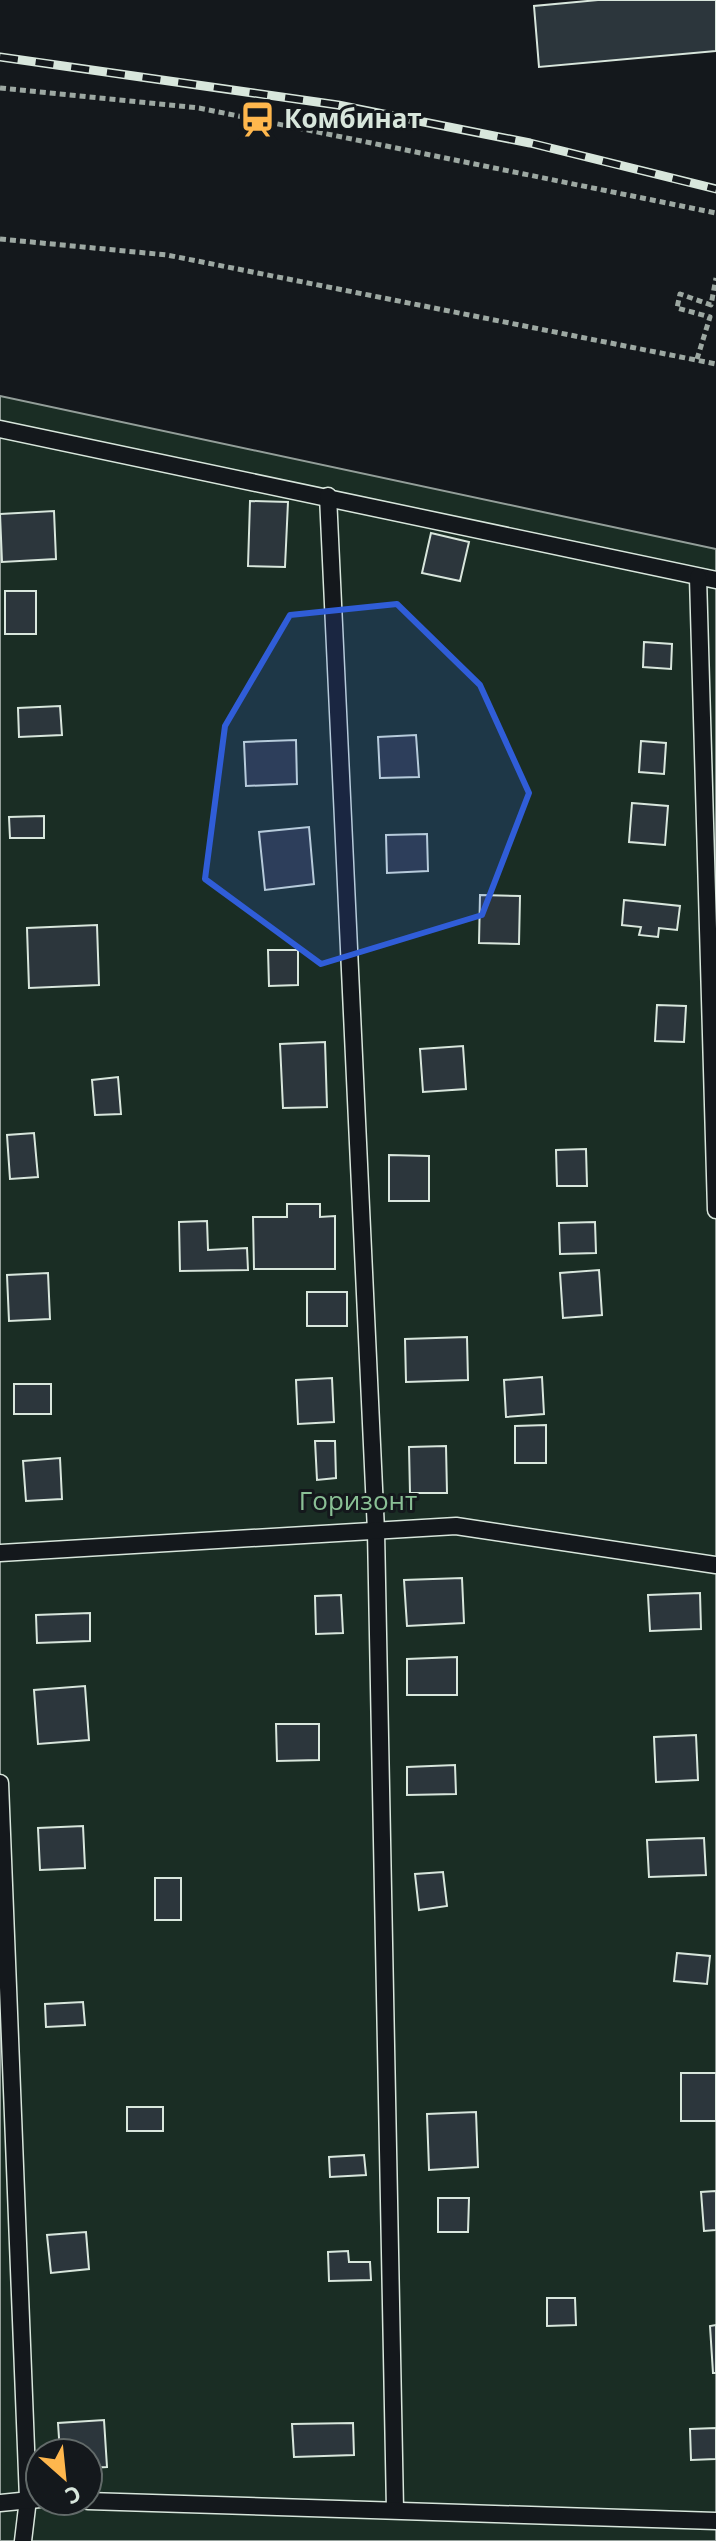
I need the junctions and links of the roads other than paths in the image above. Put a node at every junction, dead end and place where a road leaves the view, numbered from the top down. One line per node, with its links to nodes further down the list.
1 (0, 429): 2 (lane)
2 (328, 496): 3 (lane); 6 (lane)
3 (698, 577): 4 (lane); 5 (lane)
4 (716, 580)
5 (716, 1210)
6 (376, 1531): 7 (lane); 8 (lane); 14 (lane)
7 (0, 1553)
8 (716, 1565)
9 (0, 1783): 10 (lane)
10 (31, 2437)
11 (24, 2500): 13 (lane)
12 (104, 2501): 14 (lane)
13 (0, 2503)
14 (395, 2510): 16 (lane)
15 (29, 2517): 17 (lane)
16 (716, 2521)
17 (23, 2541)

